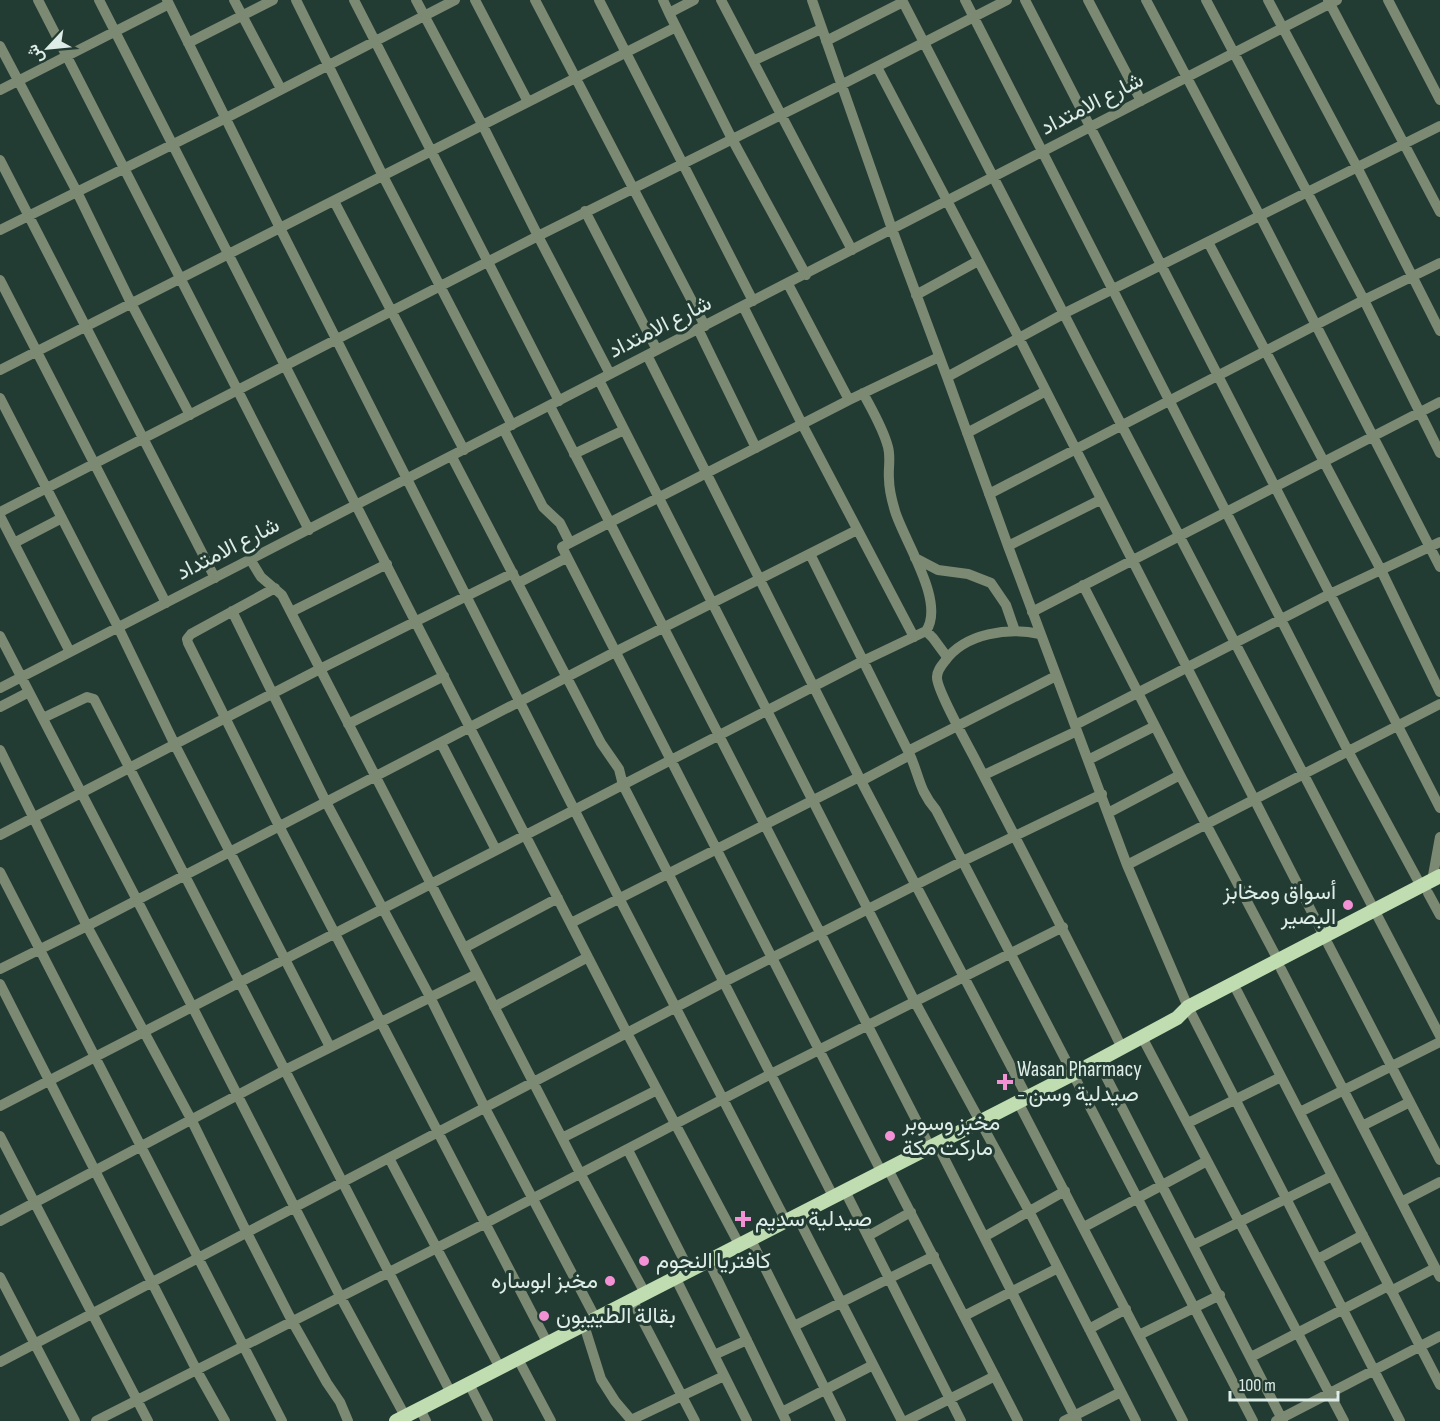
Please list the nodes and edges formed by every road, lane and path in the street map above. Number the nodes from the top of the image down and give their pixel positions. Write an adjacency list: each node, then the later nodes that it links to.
1 (38, 0): 42 (street)
2 (99, 0): 34 (street)
3 (234, 0): 29 (street)
4 (273, 0): 29 (street)
5 (296, 0): 44 (street)
6 (354, 0): 35 (street)
7 (416, 0): 28 (street)
8 (455, 0): 28 (street)
9 (475, 0): 54 (street)
10 (535, 0): 47 (street)
11 (599, 0): 40 (street)
12 (663, 0): 27 (street)
13 (694, 0): 27 (street)
14 (812, 0): 33 (street)
15 (965, 0): 30 (street)
16 (1007, 0): 30 (street)
17 (1025, 0): 58 (street)
18 (1088, 0): 53 (street)
19 (1146, 0): 46 (street)
20 (1206, 0): 41 (street)
21 (1268, 0): 32 (street)
22 (1388, 0): 52 (street)
23 (724, 1): 43 (street)
24 (902, 1): 36 (street); 37 (street)
25 (1332, 1): 32 (street, شارع الامتداد); 62 (street)
26 (168, 2): 34 (street); 38 (street)
27 (669, 13): 31 (street)
28 (424, 15): 35 (street); 57 (street)
29 (242, 16): 38 (street); 50 (street)
30 (973, 17): 37 (street); 64 (street)
31 (676, 27): 40 (street); 60 (street)
32 (1282, 28): 41 (street, شارع الامتداد); 68 (street)
33 (821, 29): 36 (street); 43 (street)
34 (115, 31): 42 (street); 61 (street)
35 (375, 41): 44 (street); 63 (street)
36 (826, 42): 49 (street)
37 (924, 42): 45 (street); 70 (street)
38 (188, 44): 56 (street)
39 (0, 46): 48 (street)
40 (624, 53): 47 (street); 66 (street)
41 (1234, 53): 46 (street, شارع الامتداد); 73 (street)
42 (66, 56): 48 (street); 67 (street)
43 (753, 61): 55 (street)
44 (328, 65): 50 (street); 69 (street)
45 (877, 67): 49 (street); 75 (street)
46 (1187, 77): 53 (street, شارع الامتداد); 79 (street)
47 (575, 78): 54 (street); 71 (street)
48 (17, 81): 51 (street); 72 (street)
49 (842, 85): 55 (street); 81 (street)
50 (280, 89): 56 (street)
51 (0, 90)
52 (1440, 100)
53 (1140, 101): 58 (street, شارع الامتداد)
54 (528, 102): 57 (street)
55 (781, 115): 60 (street); 85 (street)
56 (226, 118): 61 (street); 80 (street)
57 (483, 126): 63 (street); 83 (street)
58 (1091, 126): 64 (street, شارع الامتداد); 90 (street)
59 (1440, 126): 62 (street)
60 (732, 139): 66 (street); 91 (street)
61 (172, 144): 67 (street); 86 (street)
62 (1405, 144): 68 (street); 77 (street)
63 (433, 151): 69 (street); 88 (street)
64 (1043, 152): 70 (street, شارع الامتداد); 97 (street)
65 (0, 160): 78 (street)
66 (681, 164): 71 (street); 100 (street)
67 (125, 167): 72 (street); 93 (street)
68 (1357, 168): 73 (street); 92 (street)
69 (383, 176): 74 (street); 96 (street)
70 (994, 176): 75 (street, شارع الامتداد); 103 (street)
71 (633, 188): 76 (street); 106 (street)
72 (77, 192): 78 (street); 101 (street)
73 (1307, 192): 79 (street); 99 (street)
74 (334, 201): 80 (street); 102 (street)
75 (947, 201): 81 (street, شارع الامتداد); 87 (street)
76 (585, 211): 83 (street); 112 (street)
77 (1440, 212)
78 (28, 215): 82 (street); 105 (street)
79 (1260, 216): 84 (street); 104 (street)
80 (280, 228): 86 (street); 108 (street)
81 (892, 229): 85 (street, شارع الامتداد); 98 (street)
82 (0, 230)
83 (538, 236): 88 (street); 116 (street)
84 (1208, 242): 90 (street); 110 (street)
85 (852, 250): 91 (street, شارع الامتداد)
86 (228, 255): 93 (street); 114 (street)
87 (978, 261): 98 (street); 109 (street)
88 (489, 262): 96 (street); 127 (street)
89 (1440, 263): 92 (street)
90 (1161, 265): 97 (street); 117 (street)
91 (806, 275): 95 (street, شارع الامتداد)
92 (1412, 277): 99 (street); 107 (street)
93 (181, 279): 101 (street); 120 (street)
94 (0, 280): 111 (street)
95 (788, 284): 100 (street, شارع الامتداد); 124 (street)
96 (441, 287): 102 (street); 132 (street)
97 (1113, 289): 103 (street); 125 (street)
98 (916, 295): 113 (street)
99 (1364, 300): 104 (street); 128 (street)
100 (748, 304): 106 (street, شارع الامتداد); 130 (street)
101 (132, 305): 105 (street); 129 (street)
102 (393, 312): 108 (street); 139 (street)
103 (1065, 313): 109 (street); 131 (street)
104 (1315, 326): 110 (street); 135 (street)
105 (86, 327): 111 (street); 136 (street)
106 (701, 327): 112 (street, شارع الامتداد); 137 (street)
107 (1440, 332)
108 (336, 338): 114 (street); 146 (street)
109 (1019, 338): 118 (street); 121 (street)
110 (1266, 351): 117 (street); 143 (street)
111 (37, 352): 115 (street); 144 (street)
112 (652, 353): 116 (street, شارع الامتداد); 145 (street)
113 (939, 357): 118 (street); 122 (street)
114 (285, 365): 120 (street); 152 (street)
115 (0, 370)
116 (610, 374): 119 (street, شارع الامتداد)
117 (1217, 376): 125 (street); 147 (street)
118 (947, 377): 134 (street)
119 (599, 380): 127 (street, شارع الامتداد); 133 (street)
120 (238, 390): 129 (street); 157 (street)
121 (1046, 391): 134 (street); 138 (street)
122 (863, 393): 124 (street); 167 (street)
123 (0, 398): 148 (street)
124 (849, 400): 130 (street)
125 (1169, 400): 131 (street); 153 (street)
126 (1440, 402): 128 (street)
127 (554, 403): 132 (street, شارع الامتداد); 141 (street)
128 (1419, 412): 135 (street); 140 (street)
129 (190, 415): 136 (street)
130 (802, 424): 137 (street); 158 (street)
131 (1121, 424): 138 (street); 159 (street)
132 (508, 427): 139 (street, شارع الامتداد); 162 (street)
133 (624, 430): 141 (street); 150 (street)
134 (967, 433): 149 (street)
135 (1372, 437): 143 (street); 164 (street)
136 (143, 439): 144 (street); 173 (street)
137 (756, 448): 145 (street)
138 (1075, 448): 149 (street); 151 (street)
139 (464, 450): 142 (street, شارع الامتداد)
140 (1440, 453)
141 (574, 454): 156 (street)
142 (452, 457): 146 (street, شارع الامتداد); 174 (street)
143 (1324, 461): 147 (street); 172 (street)
144 (94, 464): 148 (street); 180 (street)
145 (706, 473): 150 (street); 175 (street)
146 (408, 479): 152 (street, شارع الامتداد); 179 (street)
147 (1274, 487): 153 (street); 178 (street)
148 (46, 488): 154 (street); 155 (street)
149 (989, 494): 163 (street)
150 (658, 498): 156 (street); 181 (street)
151 (1100, 500): 163 (street); 169 (street)
152 (356, 505): 157 (street, شارع الامتداد); 170 (street)
153 (1226, 512): 159 (street); 185 (street)
154 (0, 514): 161 (street)
155 (62, 518): 161 (street); 187 (street)
156 (609, 524): 162 (street); 188 (street)
157 (309, 530): 168 (street, شارع الامتداد)
158 (857, 530): 165 (street); 193 (street)
159 (1179, 537): 169 (street); 194 (street)
160 (1440, 542): 164 (street)
161 (14, 543): 195 (street)
162 (570, 543): 166 (street)
163 (1008, 546): 184 (street)
164 (1429, 547): 171 (street); 172 (street)
165 (810, 554): 175 (street); 198 (street)
166 (566, 558): 174 (street); 196 (street)
167 (915, 558): 189 (street); 190 (street)
168 (250, 559): 173 (street, شارع الامتداد); 177 (street)
169 (1131, 560): 176 (street); 199 (street)
170 (387, 564): 183 (street); 186 (street)
171 (1440, 567)
172 (1381, 570): 178 (street); 208 (street)
173 (215, 578): 180 (street, شارع الامتداد)
174 (515, 578): 179 (street); 204 (street)
175 (760, 579): 181 (street); 205 (street)
176 (1083, 585): 184 (street); 209 (street)
177 (275, 588): 182 (street); 183 (street)
178 (1330, 594): 185 (street); 220 (street)
179 (467, 595): 186 (street); 211 (street)
180 (165, 603): 187 (street, شارع الامتداد)
181 (713, 603): 188 (street); 214 (street)
182 (232, 611): 210 (street); 216 (street)
183 (291, 612): 200 (street)
184 (1032, 612): 191 (street)
185 (1282, 619): 194 (street); 227 (street)
186 (415, 621): 200 (street); 201 (street)
187 (118, 627): 195 (street, شارع الامتداد); 225 (street)
188 (664, 628): 196 (street); 223 (street)
189 (926, 631): 193 (street); 197 (street)
190 (1015, 631): 191 (street); 197 (street)
191 (1040, 634): 202 (street)
192 (0, 636): 203 (street)
193 (914, 637): 198 (street)
194 (1234, 644): 199 (street); 232 (street)
195 (70, 652): 203 (street, شارع الامتداد)
196 (615, 652): 204 (street); 229 (street)
197 (947, 657): 218 (street)
198 (863, 661): 205 (street); 228 (street)
199 (1186, 668): 209 (street); 240 (street)
200 (320, 669): 210 (street); 217 (street)
201 (444, 676): 217 (street); 221 (street)
202 (1056, 676): 218 (street); 222 (street)
203 (21, 677): 206 (street, شارع الامتداد); 207 (street)
204 (567, 677): 211 (street); 237 (street)
205 (814, 687): 214 (street); 236 (street)
206 (0, 688)
207 (29, 692): 213 (street); 215 (street)
208 (1440, 692)
209 (1138, 693): 219 (street); 222 (street)
210 (272, 694): 216 (street); 242 (street)
211 (520, 702): 221 (street); 244 (street)
212 (1440, 704): 220 (street)
213 (0, 707)
214 (768, 710): 223 (street); 241 (street)
215 (43, 718): 231 (street); 238 (street)
216 (225, 719): 225 (street); 249 (street)
217 (348, 724): 235 (street)
218 (958, 726): 228 (street); 233 (street)
219 (1155, 726): 230 (street); 234 (street)
220 (1397, 726): 227 (street); 243 (street)
221 (470, 728): 224 (street); 251 (street)
222 (1076, 728): 230 (street); 233 (street)
223 (719, 736): 229 (street); 247 (street)
224 (441, 743): 235 (street); 255 (street)
225 (175, 745): 231 (street); 256 (street)
226 (0, 750): 246 (street)
227 (1348, 751): 232 (street); 263 (street)
228 (909, 753): 236 (street); 257 (street)
229 (671, 760): 237 (street); 254 (street)
230 (1088, 760): 239 (street)
231 (129, 768): 238 (street); 261 (street)
232 (1302, 774): 240 (street); 270 (street)
233 (984, 775): 252 (street)
234 (1180, 775): 245 (street); 248 (street)
235 (376, 776): 242 (street); 262 (street)
236 (860, 779): 241 (street); 264 (street)
237 (623, 785): 244 (street); 260 (street)
238 (81, 794): 246 (street); 267 (street)
239 (1102, 794): 245 (street); 252 (street)
240 (1254, 799): 248 (street); 277 (street)
241 (813, 800): 247 (street); 269 (street)
242 (326, 802): 249 (street); 268 (street)
243 (1440, 808)
244 (574, 810): 251 (street); 266 (street)
245 (1108, 813): 258 (street)
246 (33, 817): 250 (street); 273 (street)
247 (765, 824): 254 (street); 276 (street)
248 (1205, 824): 258 (street); 284 (street)
249 (279, 826): 256 (street); 275 (street)
250 (0, 835)
251 (526, 835): 255 (street); 265 (street)
252 (1013, 836): 257 (street); 274 (street)
253 (1440, 837): 263 (street)
254 (716, 848): 260 (street); 283 (street)
255 (496, 850): 262 (street)
256 (229, 851): 261 (street); 282 (street)
257 (963, 861): 264 (street); 280 (street)
258 (1127, 865): 297 (street)
259 (0, 872): 279 (street)
260 (668, 874): 266 (street); 289 (street)
261 (183, 875): 267 (street); 288 (street)
262 (431, 884): 268 (street); 278 (street)
263 (1432, 884): 270 (main road); 271 (street)
264 (915, 885): 269 (street); 287 (street)
265 (558, 898): 272 (street); 278 (street)
266 (619, 898): 272 (street); 296 (street)
267 (136, 900): 273 (street); 294 (street)
268 (383, 909): 275 (street); 292 (street)
269 (867, 909): 276 (street); 293 (street)
270 (1376, 914): 277 (main road); 302 (street)
271 (1440, 915)
272 (571, 923): 281 (street)
273 (87, 926): 279 (street); 300 (street)
274 (1063, 927): 280 (street); 306 (street)
275 (334, 933): 282 (street); 298 (street)
276 (821, 933): 283 (street); 299 (street)
277 (1326, 940): 284 (main road); 310 (street)
278 (464, 948): 286 (street)
279 (39, 949): 285 (street); 308 (street)
280 (1011, 954): 287 (street); 313 (street)
281 (588, 957): 295 (street); 301 (street)
282 (286, 958): 288 (street); 305 (street)
283 (772, 959): 289 (street); 307 (street)
284 (1279, 964): 291 (main road); 297 (main road); 318 (street)
285 (0, 969)
286 (477, 974): 292 (street); 295 (street)
287 (965, 978): 293 (street); 321 (street)
288 (240, 982): 294 (street); 311 (street)
289 (724, 982): 296 (street); 312 (street)
290 (0, 984): 315 (street)
291 (1237, 991): 297 (main road); 314 (street)
292 (430, 997): 298 (street); 325 (street)
293 (915, 1002): 299 (street); 328 (street)
294 (192, 1006): 300 (street); 319 (street)
295 (494, 1007): 316 (street)
296 (675, 1008): 301 (street); 320 (street)
297 (1190, 1011): 303 (main road); 322 (street)
298 (380, 1022): 305 (street); 332 (street)
299 (868, 1026): 307 (street); 336 (street)
300 (144, 1031): 308 (street); 327 (street)
301 (627, 1033): 316 (street); 317 (street)
302 (1440, 1036)
303 (1142, 1037): 306 (main road); 329 (street)
304 (1440, 1042): 310 (street)
305 (330, 1047): 311 (street)
306 (1122, 1048): 309 (main road)
307 (820, 1050): 312 (street); 342 (street)
308 (95, 1056): 315 (street); 335 (street)
309 (1098, 1061): 313 (main road); 347 (street)
310 (1392, 1066): 318 (street); 323 (street)
311 (285, 1070): 319 (street); 345 (street)
312 (771, 1074): 320 (street); 349 (street)
313 (1073, 1074): 321 (main road); 350 (street)
314 (1281, 1077): 322 (street); 326 (street)
315 (48, 1081): 324 (street); 341 (street)
316 (533, 1082): 325 (street); 334 (street)
317 (657, 1090): 330 (street); 334 (street)
318 (1344, 1090): 326 (street); 331 (street)
319 (237, 1095): 327 (street); 355 (street)
320 (723, 1099): 330 (street); 358 (street)
321 (1023, 1100): 328 (main road); 348 (street)
322 (1236, 1100): 329 (street); 351 (street)
323 (1410, 1102): 331 (street); 339 (street)
324 (0, 1106)
325 (485, 1108): 332 (street); 352 (street)
326 (1300, 1112): 344 (street)
327 (191, 1119): 335 (street); 363 (street)
328 (981, 1122): 336 (main road); 356 (street)
329 (1188, 1123): 340 (street)
330 (675, 1124): 337 (street); 367 (street)
331 (1362, 1126): 353 (street)
332 (437, 1133): 338 (street); 361 (street)
333 (0, 1136): 354 (street)
334 (562, 1138): 343 (street)
335 (141, 1145): 341 (street); 371 (street)
336 (934, 1145): 342 (main road); 366 (street)
337 (628, 1150): 343 (street); 375 (street)
338 (389, 1158): 345 (street); 369 (street)
339 (1440, 1160)
340 (1207, 1161): 347 (street); 360 (street)
341 (94, 1169): 354 (street); 381 (street)
342 (885, 1171): 349 (main road); 357 (street)
343 (580, 1173): 352 (street); 386 (street)
344 (1332, 1176): 351 (street); 364 (street)
345 (343, 1182): 355 (street); 376 (street)
346 (1440, 1182): 353 (street)
347 (1163, 1185): 350 (street); 368 (street)
348 (1065, 1191): 356 (street); 362 (street)
349 (839, 1193): 358 (main road); 365 (street)
350 (1137, 1198): 362 (street); 388 (street)
351 (1286, 1198): 360 (street); 372 (street)
352 (532, 1199): 361 (street); 394 (street)
353 (1402, 1201): 377 (street)
354 (34, 1202): 359 (street); 391 (street)
355 (294, 1208): 363 (street); 385 (street)
356 (1029, 1211): 366 (street); 374 (street)
357 (911, 1212): 365 (street); 370 (street)
358 (791, 1219): 367 (main road); 387 (street)
359 (0, 1221)
360 (1239, 1222): 368 (street); 397 (street)
361 (484, 1224): 369 (street); 402 (street)
362 (1084, 1227): 389 (street)
363 (247, 1233): 371 (street); 393 (street)
364 (1363, 1235): 372 (street); 382 (street)
365 (868, 1236): 380 (street)
366 (984, 1237): 383 (street)
367 (745, 1243): 373 (main road); 395 (street)
368 (1193, 1245): 384 (street)
369 (437, 1248): 376 (street); 410 (street)
370 (934, 1256): 380 (street); 392 (street)
371 (199, 1258): 381 (street); 403 (street)
372 (1318, 1259): 390 (street)
373 (708, 1260): 375 (main road); 400 (street)
374 (1058, 1268): 383 (street); 396 (street)
375 (688, 1270): 379 (main road)
376 (389, 1272): 385 (street); 419 (street)
377 (1438, 1273): 382 (street)
378 (0, 1277): 401 (street)
379 (675, 1277): 386 (main road); 405 (street)
380 (890, 1279): 387 (street); 422 (street)
381 (152, 1282): 391 (street); 411 (street)
382 (1390, 1288): 390 (street); 404 (street)
383 (1011, 1292): 392 (street); 427 (street)
384 (1220, 1295): 388 (street); 406 (street)
385 (340, 1296): 393 (street); 426 (street)
386 (639, 1296): 394 (main road); 421 (street)
387 (842, 1303): 395 (street); 409 (street)
388 (1195, 1307): 398 (street); 446 (street)
389 (1126, 1309): 396 (street); 398 (street)
390 (1343, 1310): 397 (street); 412 (street)
391 (92, 1314): 401 (street); 423 (street)
392 (964, 1316): 414 (street)
393 (292, 1321): 403 (street); 435 (street)
394 (590, 1322): 402 (main road); 428 (street)
395 (794, 1326): 417 (street)
396 (1089, 1329): 418 (street)
397 (1298, 1333): 406 (street); 420 (street)
398 (1139, 1335): 445 (street)
399 (1440, 1336): 404 (street)
400 (747, 1340): 405 (street); 425 (street)
401 (35, 1344): 408 (street); 430 (street)
402 (548, 1344): 407 (main road)
403 (244, 1346): 411 (street); 434 (street)
404 (1420, 1347): 412 (street); 416 (street)
405 (714, 1355): 413 (street)
406 (1251, 1357): 429 (street)
407 (518, 1359): 410 (main road); 437 (street)
408 (0, 1362)
409 (873, 1365): 417 (street); 441 (street)
410 (500, 1368): 415 (main road)
411 (196, 1371): 423 (street); 433 (street)
412 (1375, 1371): 420 (street); 448 (street)
413 (724, 1376): 421 (street); 439 (street)
414 (995, 1376): 422 (street); 443 (street)
415 (469, 1384): 419 (main road); 436 (street)
416 (1440, 1385)
417 (825, 1389): 425 (street); 440 (street)
418 (1121, 1392): 427 (street); 444 (street)
419 (451, 1393): 424 (main road)
420 (1330, 1394): 429 (street); 447 (street)
421 (682, 1395): 428 (street); 438 (street)
422 (950, 1399): 441 (street); 442 (street)
423 (137, 1400): 431 (street); 432 (street)
424 (423, 1415): 426 (main road)
425 (784, 1416)
426 (400, 1419)
427 (1072, 1419)
428 (632, 1420)
429 (1280, 1420)
430 (75, 1421)
431 (96, 1421)
432 (148, 1421)
433 (225, 1421)
434 (282, 1421)
435 (348, 1421)
436 (488, 1421)
437 (551, 1421)
438 (695, 1421)
439 (747, 1421)
440 (842, 1421)
441 (904, 1421)
442 (961, 1421)
443 (1018, 1421)
444 (1136, 1421)
445 (1183, 1421)
446 (1253, 1421)
447 (1344, 1421)
448 (1400, 1421)

